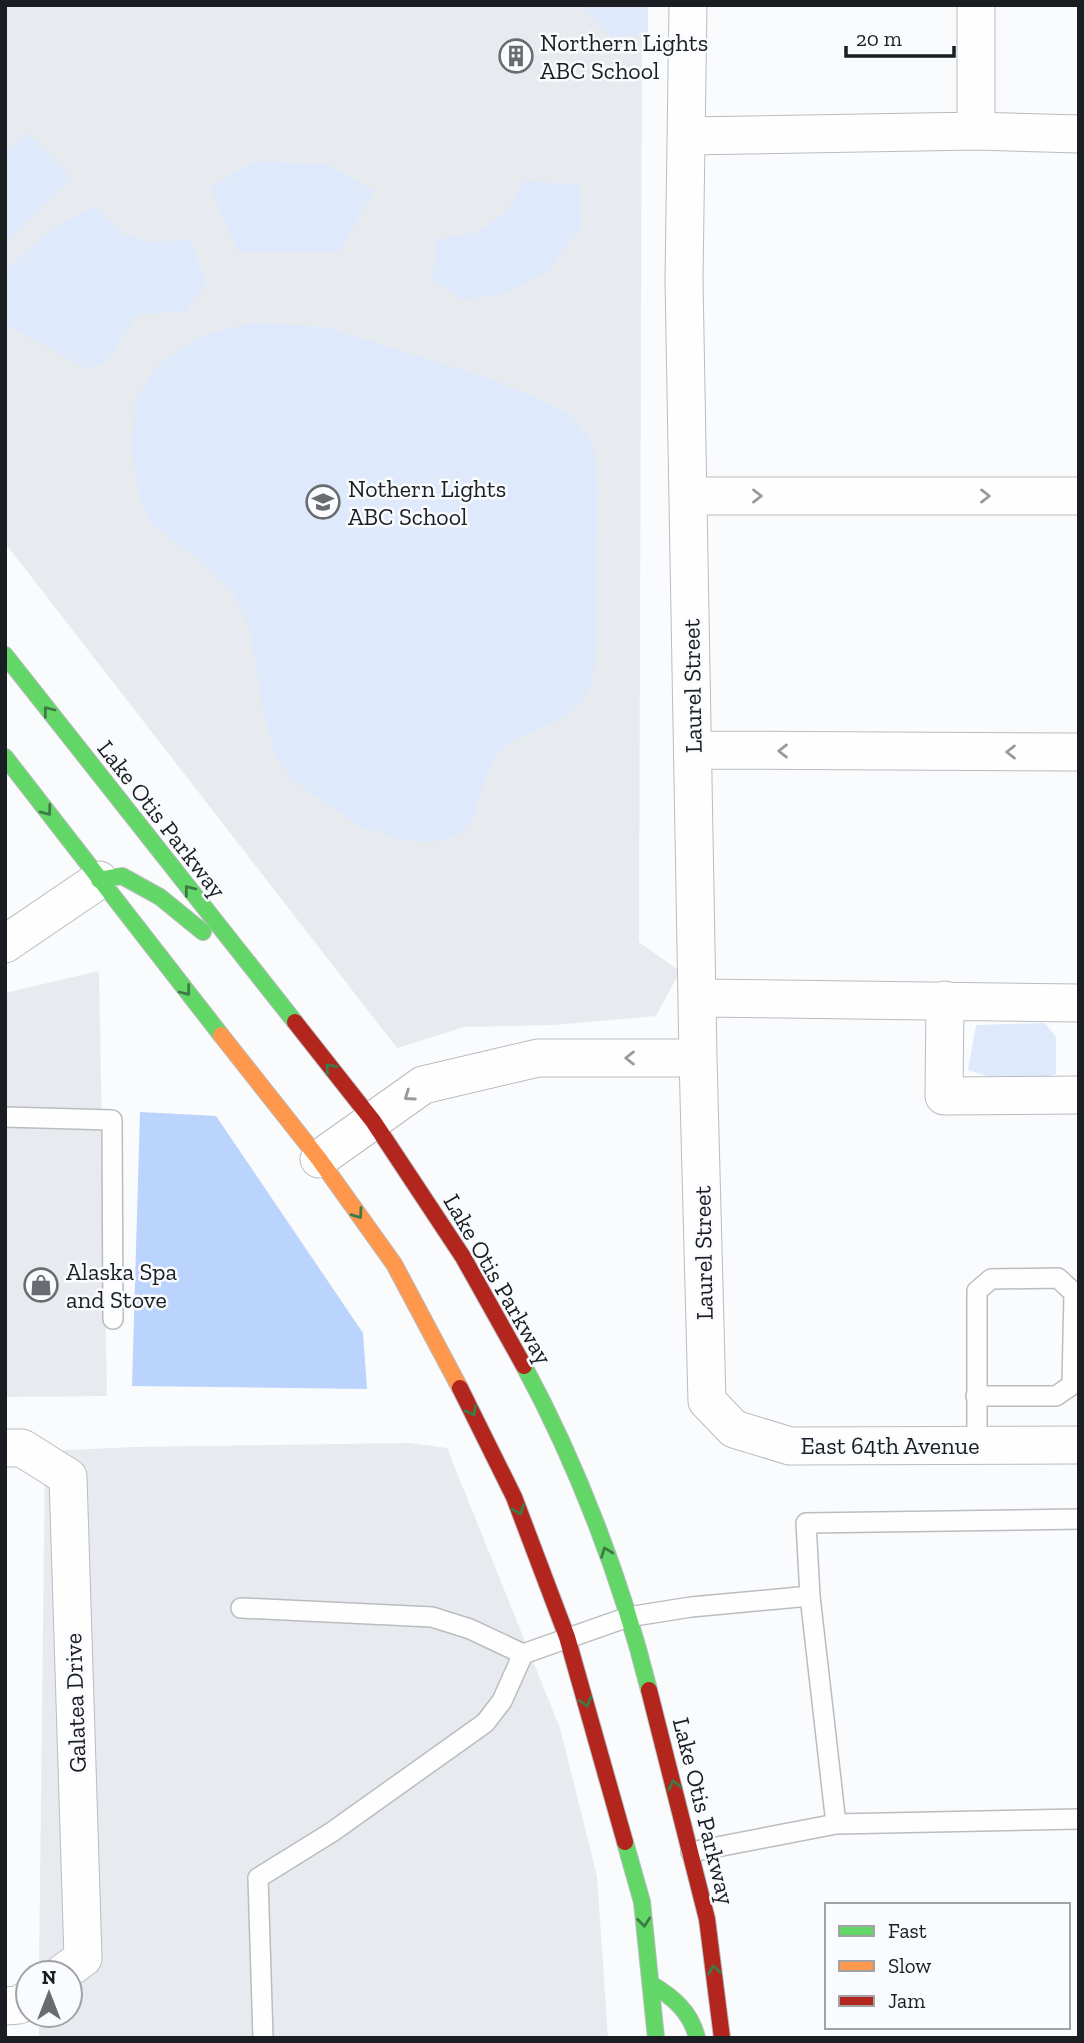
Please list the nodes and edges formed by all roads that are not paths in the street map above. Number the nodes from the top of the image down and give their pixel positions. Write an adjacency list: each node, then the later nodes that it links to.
1 (688, 5): 5 (street, Laurel Street)
2 (976, 5): 3 (street)
3 (976, 131): 4 (street); 5 (street)
4 (1079, 134)
5 (687, 136): 6 (street, Laurel Street)
6 (689, 496): 7 (street, one-way to 7); 9 (street, Laurel Street)
7 (1079, 496)
8 (5, 655): 14 (main road, Lake Otis Parkway, one-way to 8)
9 (694, 750): 10 (street, one-way to 9); 15 (street, Laurel Street)
10 (1079, 752)
11 (5, 757): 12 (main road, one-way to 12)
12 (99, 880): 13 (street); 14 (main road); 22 (main road, one-way to 22)
13 (5, 944)
14 (245, 962): 21 (main road, Lake Otis Parkway, one-way to 14)
15 (699, 998): 16 (street); 18 (street, Laurel Street)
16 (944, 1000): 17 (street); 19 (street)
17 (1079, 1003)
18 (698, 1058): 21 (street, one-way to 21); 24 (street, Laurel Street)
19 (1079, 1095)
20 (5, 1117): 23 (lane)
21 (373, 1121): 22 (street); 32 (main road, Lake Otis Parkway, one-way to 21)
22 (319, 1158): 33 (main road, one-way to 33)
23 (113, 1319)
24 (706, 1367): 26 (street, East 64th Avenue)
25 (976, 1396): 25 (lane); 26 (lane)
26 (977, 1445): 27 (street, East 64th Avenue)
27 (1079, 1445)
28 (14, 1448): 38 (street, Galatea Drive)
29 (1079, 1519): 30 (lane)
30 (810, 1596): 32 (lane); 36 (lane)
31 (241, 1608): 34 (lane)
32 (628, 1617): 33 (lane); 37 (main road, Lake Otis Parkway, one-way to 32)
33 (567, 1637): 34 (lane); 39 (main road, one-way to 39)
34 (523, 1654): 40 (lane)
35 (1079, 1819): 36 (lane)
36 (836, 1824): 37 (lane)
37 (691, 1852): 43 (main road, Lake Otis Parkway, one-way to 37)
38 (82, 1959)
39 (651, 1984): 41 (main road); 42 (main road)
40 (263, 2038)
41 (656, 2038)
42 (697, 2038)
43 (722, 2038)

